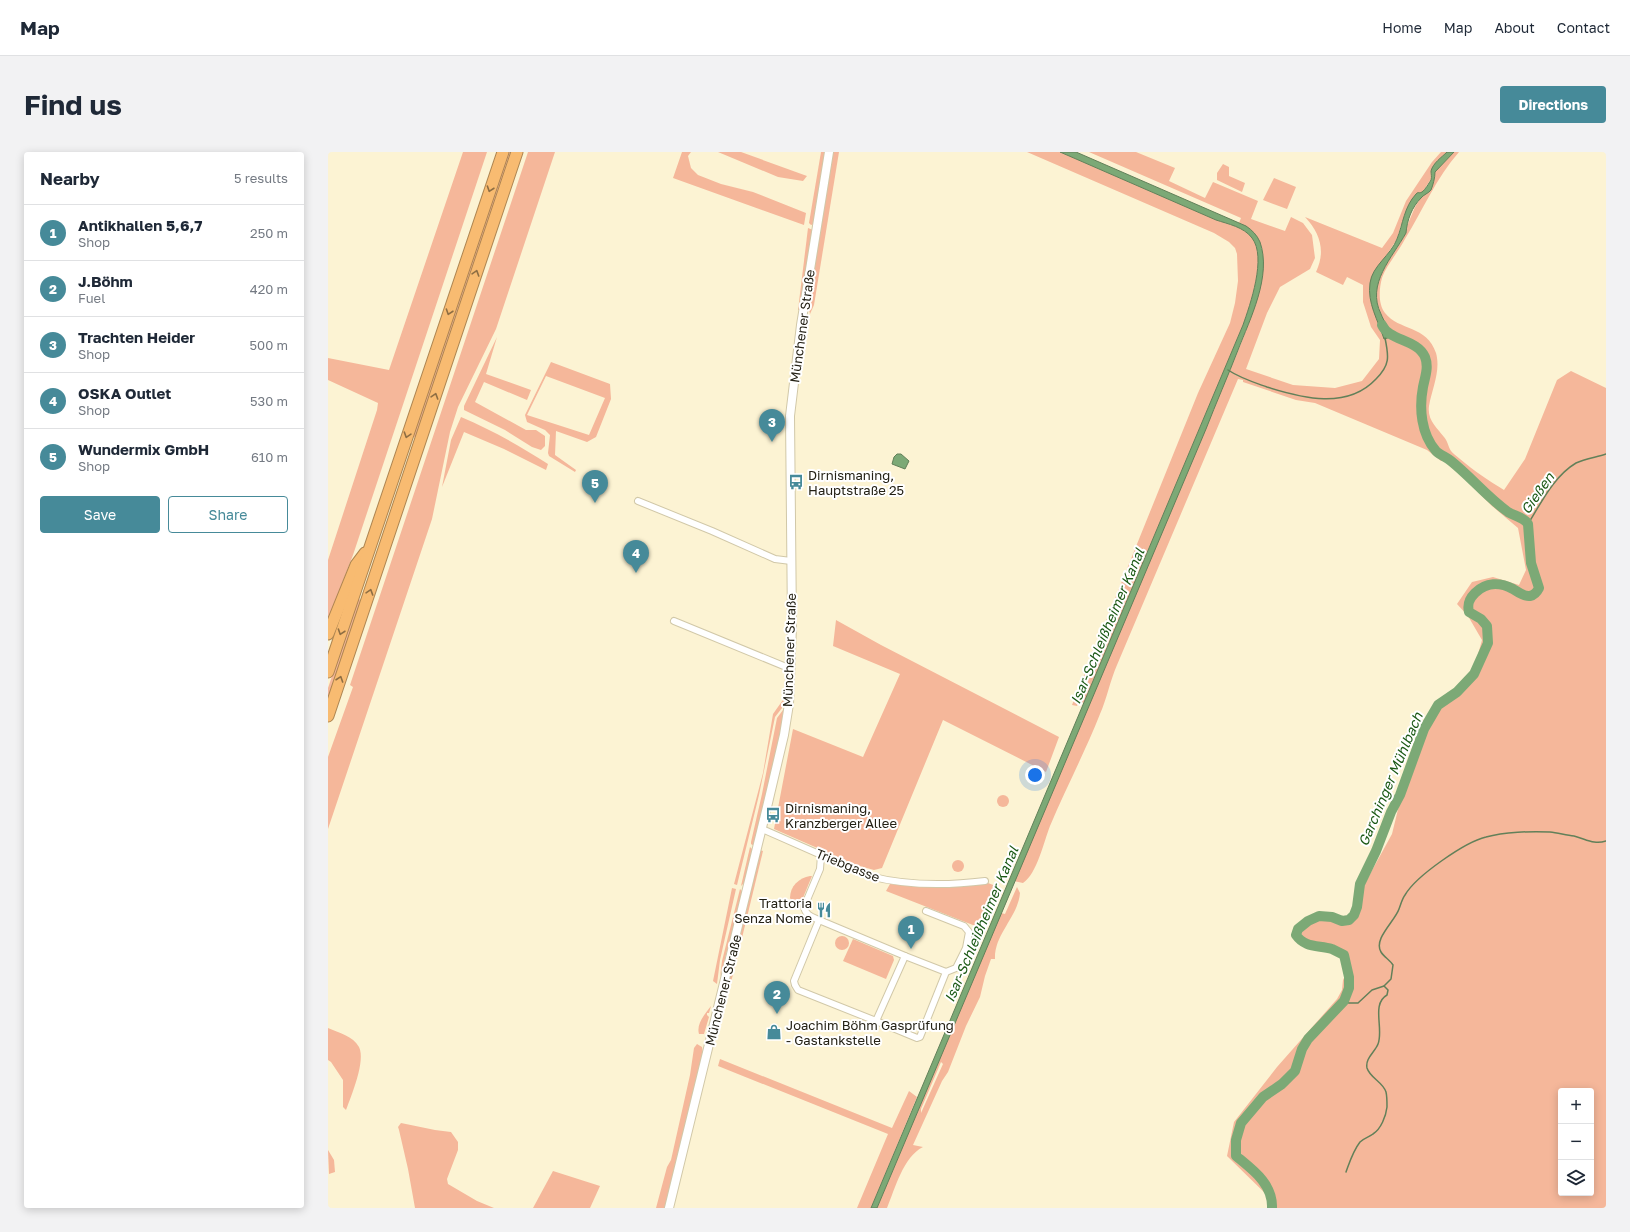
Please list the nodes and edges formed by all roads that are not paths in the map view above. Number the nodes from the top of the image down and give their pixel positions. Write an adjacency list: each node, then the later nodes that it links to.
1 (503, 152): 5 (highway, one-way to 5)
2 (517, 152): 11 (highway, one-way to 2)
3 (829, 152): 6 (main road, Münchener Straße)
4 (638, 501): 6 (street)
5 (372, 542): 8 (highway); 10 (highway, one-way to 10)
6 (791, 561): 9 (main road, Münchener Straße)
7 (674, 621): 9 (street)
8 (328, 634)
9 (789, 668): 12 (main road, Münchener Straße)
10 (328, 672)
11 (328, 716)
12 (762, 829): 13 (street, Triebgasse); 20 (main road, Münchener Straße)
13 (821, 855): 14 (street, Triebgasse); 16 (street)
14 (985, 881)
15 (926, 912): 18 (street)
16 (819, 920): 17 (street); 19 (street)
17 (905, 956): 18 (street); 19 (street)
18 (946, 972): 19 (street)
19 (876, 1021)
20 (669, 1208)

